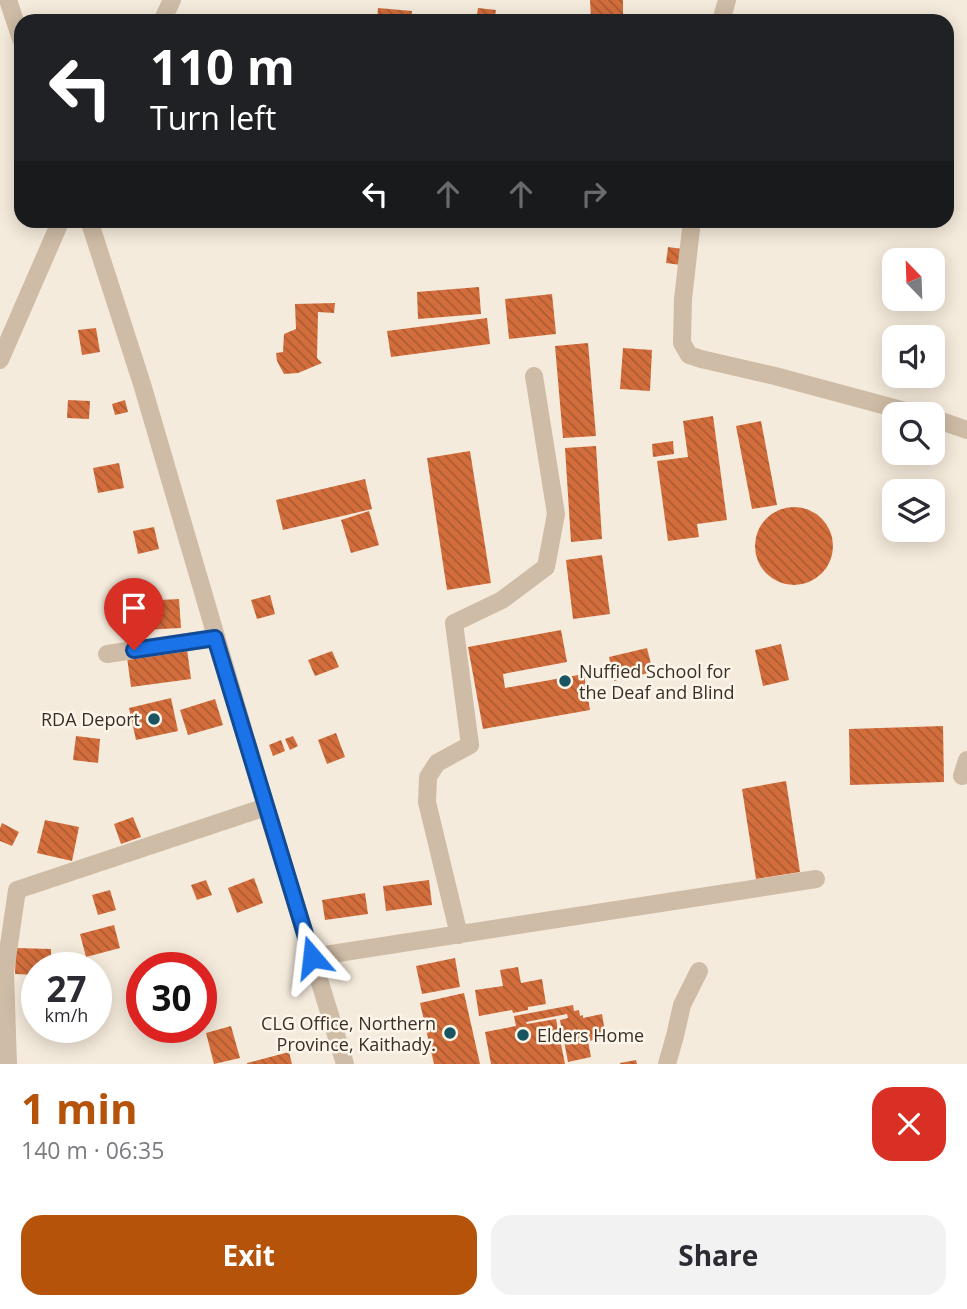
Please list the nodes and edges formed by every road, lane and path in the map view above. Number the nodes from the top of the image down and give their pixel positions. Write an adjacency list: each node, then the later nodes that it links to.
1 (8, 0): 2 (street)
2 (14, 18)
3 (58, 228): 6 (street)
4 (92, 228): 11 (street)
5 (691, 228): 8 (street)
6 (0, 360)
7 (534, 376): 15 (street)
8 (882, 405)
9 (945, 422): 10 (street)
10 (967, 430)
11 (215, 638): 12 (street); 13 (street)
12 (107, 654)
13 (266, 807): 16 (street); 18 (street)
14 (816, 879): 15 (street)
15 (459, 935): 16 (street)
16 (312, 957): 19 (street)
17 (699, 971): 20 (street)
18 (8, 1064)
19 (345, 1064)
20 (667, 1064)

